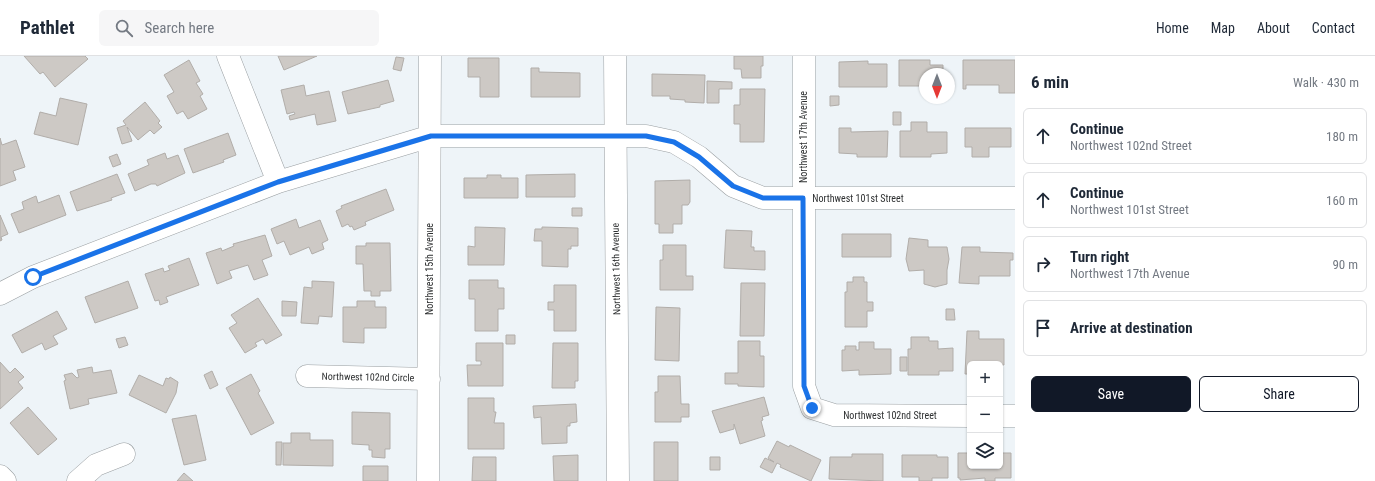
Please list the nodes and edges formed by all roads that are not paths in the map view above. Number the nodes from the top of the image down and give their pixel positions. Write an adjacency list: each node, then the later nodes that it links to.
1 (228, 56): 7 (street)
2 (430, 56): 5 (street, Northwest 15th Avenue)
3 (615, 56): 6 (street, Northwest 16th Avenue)
4 (804, 56): 8 (street, Northwest 17th Avenue)
5 (431, 136): 6 (street, Northwest 101st Street); 7 (street); 12 (street, Northwest 15th Avenue)
6 (615, 136): 8 (street, Northwest 101st Street); 20 (street, Northwest 16th Avenue)
7 (278, 182): 10 (street)
8 (803, 198): 9 (street, Northwest 101st Street); 13 (street, Northwest 17th Avenue)
9 (1015, 198)
10 (0, 294)
11 (307, 376): 12 (street, Northwest 102nd Circle)
12 (428, 378): 19 (street, Northwest 15th Avenue)
13 (812, 408): 14 (street, Northwest 102nd Street)
14 (967, 416)
15 (1003, 416): 16 (street)
16 (1015, 416)
17 (124, 454): 18 (street)
18 (78, 481)
19 (428, 481)
20 (618, 481)

